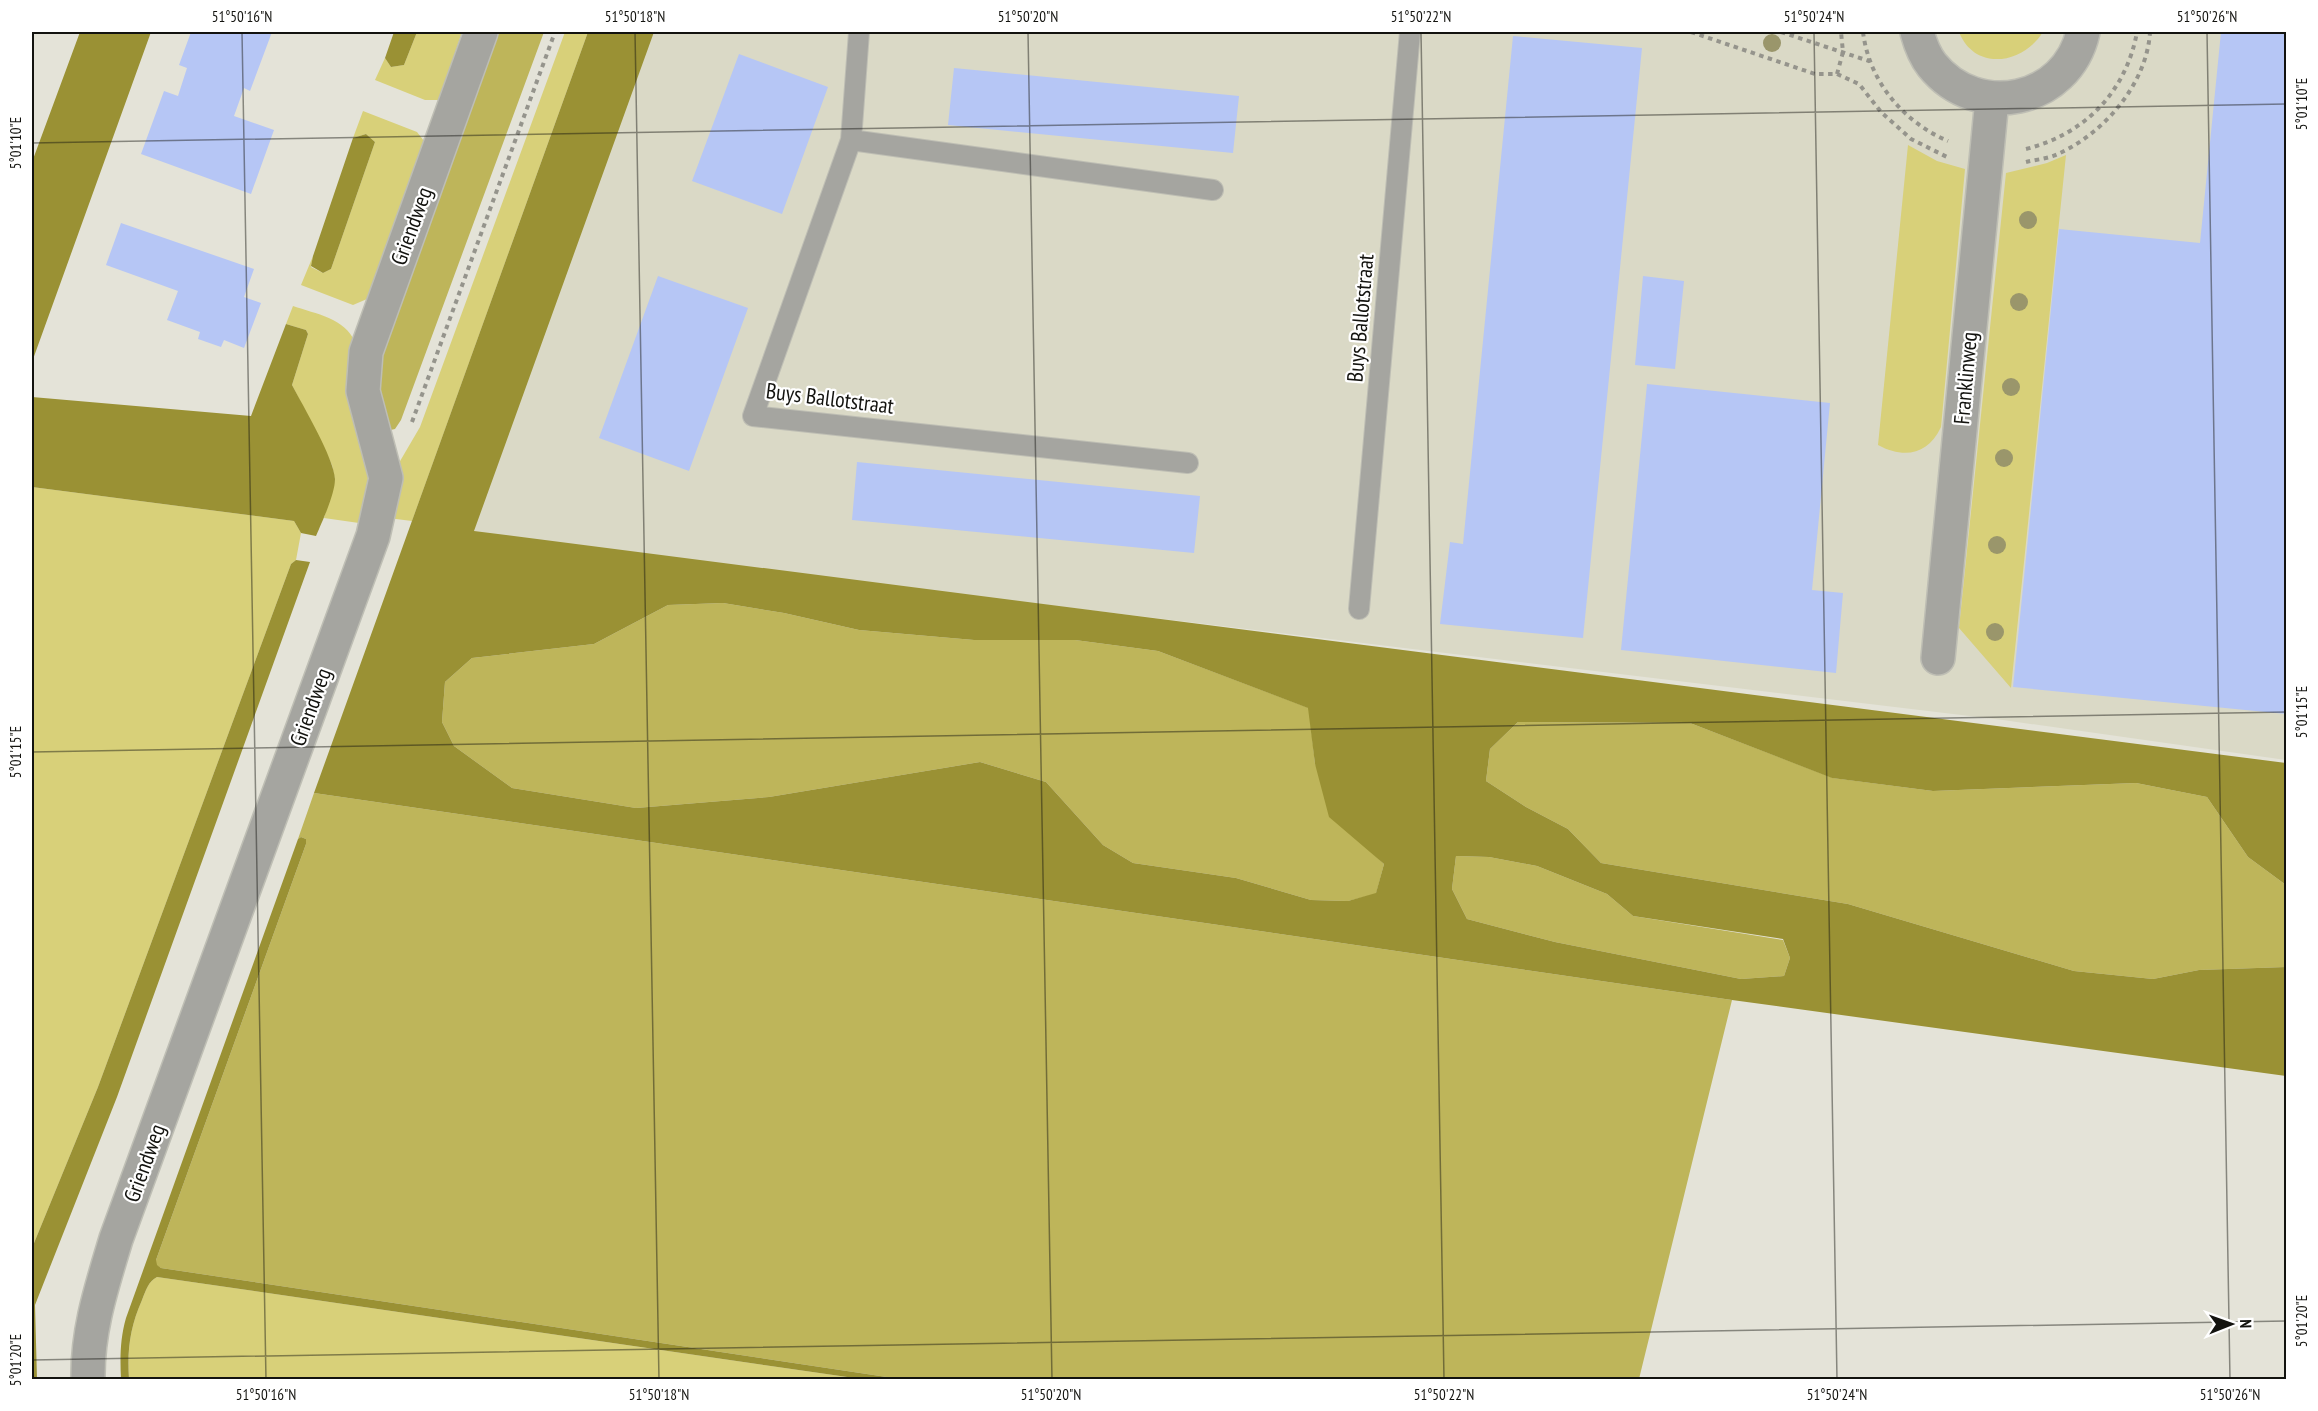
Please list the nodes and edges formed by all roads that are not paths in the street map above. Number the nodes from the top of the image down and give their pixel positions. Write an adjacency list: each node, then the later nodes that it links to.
1 (481, 32): 12 (street, Griendweg)
2 (859, 32): 7 (lane, Buys Ballotstraat)
3 (1410, 32): 10 (lane, Buys Ballotstraat)
4 (1917, 32): 6 (street)
5 (2083, 32): 6 (street)
6 (1992, 99): 11 (street, Franklinweg)
7 (851, 140): 8 (lane); 9 (lane, Buys Ballotstraat)
8 (1213, 190)
9 (1188, 463)
10 (1359, 609)
11 (1938, 658)
12 (88, 1380)

